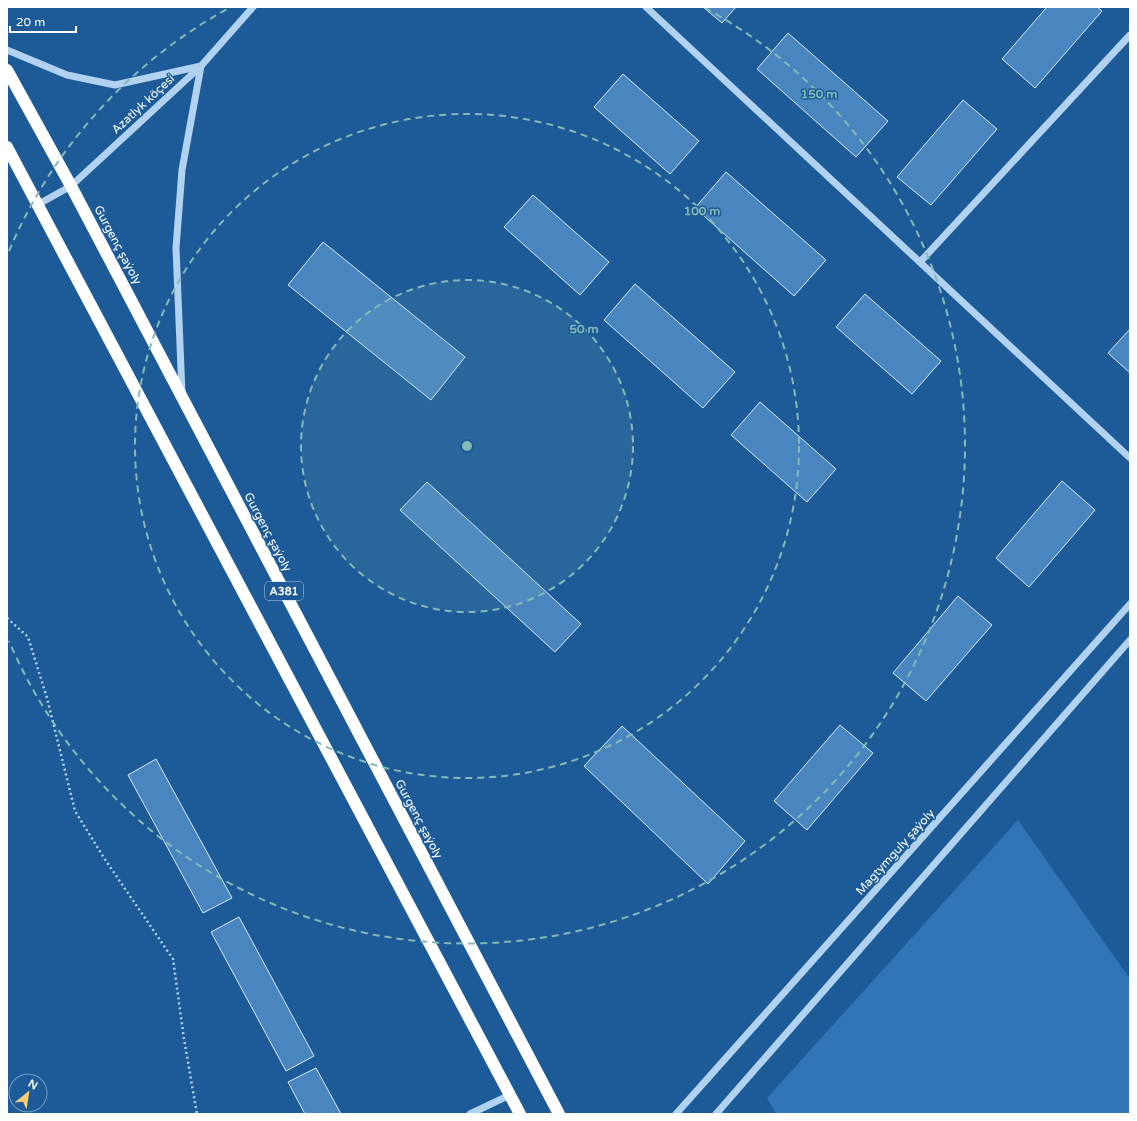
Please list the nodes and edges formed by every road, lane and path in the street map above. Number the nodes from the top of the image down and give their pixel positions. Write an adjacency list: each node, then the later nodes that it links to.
1 (254, 7): 5 (street, Azatlyk köçesi)
2 (646, 7): 10 (street)
3 (1130, 35): 10 (street)
4 (7, 50): 5 (street)
5 (201, 66): 8 (street, Azatlyk köçesi); 11 (street)
6 (7, 70): 8 (highway, Gurgenç şaýoly / A381)
7 (7, 147): 9 (highway, A381)
8 (71, 186): 9 (street, Azatlyk köçesi); 11 (highway, Gurgenç şaýoly / A381)
9 (38, 205): 16 (highway, A381)
10 (920, 261): 12 (street)
11 (183, 399): 20 (highway, Gurgenç şaýoly / A381)
12 (1130, 458)
13 (1130, 604): 21 (street, Magtymguly şaýoly)
14 (7, 618): 17 (path)
15 (1130, 640): 22 (street)
16 (510, 1095): 18 (street); 19 (highway, A381)
17 (197, 1114)
18 (470, 1114)
19 (520, 1114)
20 (559, 1114)
21 (676, 1114)
22 (716, 1114)

